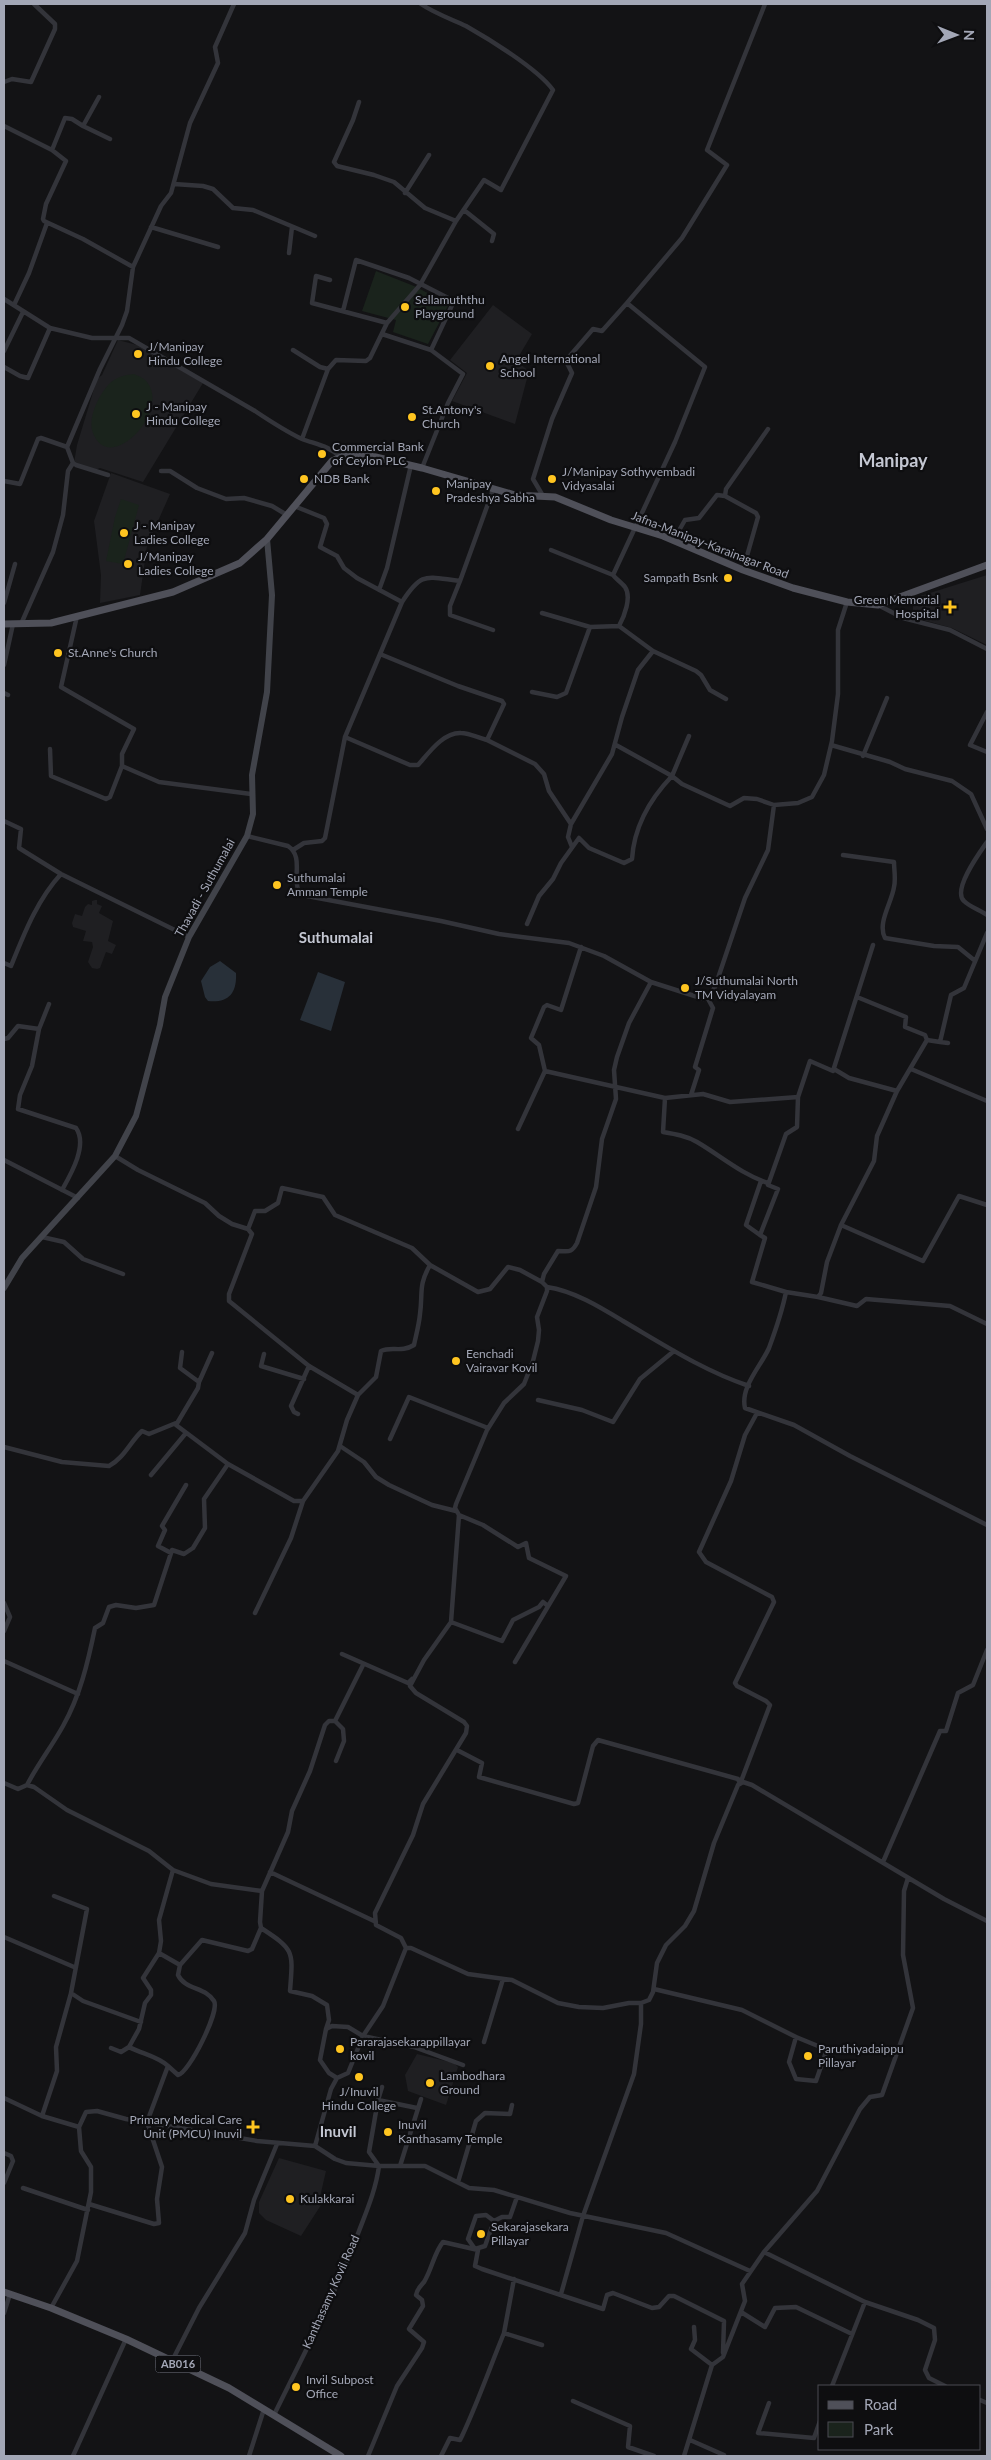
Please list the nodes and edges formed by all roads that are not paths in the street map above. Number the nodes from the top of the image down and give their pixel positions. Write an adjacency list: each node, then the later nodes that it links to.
1 (34, 4): 5 (street)
2 (234, 4): 13 (street)
3 (421, 4): 15 (street)
4 (765, 4): 28 (street)
5 (4, 82)
6 (99, 97): 9 (street)
7 (359, 102): 14 (street)
8 (4, 126): 11 (street)
9 (83, 126): 10 (street); 11 (street)
10 (110, 139)
11 (52, 150): 17 (street)
12 (428, 154): 14 (street)
13 (174, 184): 18 (street); 19 (street)
14 (406, 194): 16 (street)
15 (464, 210): 16 (street); 21 (street)
16 (456, 221): 26 (street)
17 (47, 222): 24 (street); 29 (street)
18 (151, 227): 22 (street); 24 (street)
19 (292, 228): 20 (street); 23 (street)
20 (315, 236)
21 (492, 241)
22 (218, 247)
23 (289, 252)
24 (133, 267): 35 (street)
25 (330, 280): 30 (street)
26 (420, 285): 30 (street); 32 (street); 37 (street)
27 (4, 299): 29 (street)
28 (627, 303): 52 (street); 56 (street)
29 (14, 305): 31 (street)
30 (343, 310): 32 (street)
31 (23, 312): 33 (street); 38 (street)
32 (387, 323): 34 (street)
33 (50, 328): 35 (street); 39 (street)
34 (382, 334): 37 (street); 40 (street)
35 (116, 336): 42 (street); 43 (street)
36 (293, 350): 40 (street)
37 (431, 350): 47 (street)
38 (4, 351)
39 (4, 367)
40 (328, 369): 42 (street)
41 (768, 429): 53 (street)
42 (302, 439): 44 (street)
43 (67, 447): 45 (street); 50 (street)
44 (340, 457): 46 (main road, Jafna-Manipay-Karainagar Road); 54 (main road)
45 (73, 463): 49 (street); 73 (street)
46 (411, 465): 47 (main road, Jafna-Manipay-Karainagar Road); 65 (street)
47 (422, 468): 51 (main road, Jafna-Manipay-Karainagar Road)
48 (161, 471): 55 (street)
49 (108, 475)
50 (4, 481)
51 (494, 490): 52 (main road, Jafna-Manipay-Karainagar Road); 64 (street)
52 (543, 496): 56 (main road, Jafna-Manipay-Karainagar Road)
53 (725, 496): 58 (street); 62 (street)
54 (294, 506): 55 (main road); 65 (street)
55 (287, 515): 57 (main road)
56 (637, 527): 58 (main road, Jafna-Manipay-Karainagar Road); 63 (street)
57 (267, 539): 71 (main road); 95 (main road, Thavadi - Suthumalai)
58 (673, 541): 62 (main road, Jafna-Manipay-Karainagar Road)
59 (551, 550): 63 (street)
60 (14, 564): 68 (street)
61 (987, 565): 69 (main road, Jafna-Manipay-Karainagar Road)
62 (743, 570): 67 (main road, Jafna-Manipay-Karainagar Road)
63 (613, 575): 74 (street)
64 (460, 581): 66 (street); 76 (street)
65 (379, 590): 66 (street)
66 (402, 602): 79 (street)
67 (847, 602): 69 (main road, Jafna-Manipay-Karainagar Road); 89 (street)
68 (4, 603)
69 (878, 605): 77 (street)
70 (542, 614): 75 (street)
71 (77, 616): 73 (main road); 93 (street)
72 (4, 624): 73 (main road)
73 (17, 624): 80 (street)
74 (619, 626): 75 (street); 78 (street)
75 (590, 627): 81 (street)
76 (493, 630)
77 (987, 649)
78 (653, 650): 82 (street); 88 (street)
79 (380, 654): 86 (street); 87 (street)
80 (4, 665)
81 (532, 692)
82 (726, 698)
83 (887, 698): 92 (street)
84 (987, 712): 91 (street)
85 (688, 736): 94 (street)
86 (345, 737): 87 (street); 103 (street)
87 (487, 740): 98 (street)
88 (616, 745): 94 (street); 98 (street)
89 (831, 745): 92 (street); 96 (street)
90 (50, 749): 93 (street)
91 (987, 752)
92 (864, 756): 99 (street)
93 (122, 766): 95 (street)
94 (672, 776): 96 (street); 102 (street)
95 (251, 794): 100 (main road, Thavadi - Suthumalai)
96 (774, 805): 116 (street)
97 (4, 821): 105 (street)
98 (571, 824): 102 (street)
99 (987, 829)
100 (248, 836): 103 (street); 109 (main road, Thavadi - Suthumalai)
101 (987, 842): 106 (street)
102 (572, 847): 107 (street)
103 (293, 850): 111 (street)
104 (843, 855): 112 (street)
105 (61, 874): 109 (street); 113 (street)
106 (987, 915)
107 (527, 924)
108 (987, 933): 112 (street)
109 (189, 937): 133 (main road, Thavadi - Suthumalai)
110 (873, 945): 115 (street)
111 (581, 947): 114 (street); 125 (street)
112 (974, 960): 121 (street)
113 (4, 963)
114 (651, 982): 116 (street); 126 (street)
115 (857, 996): 120 (street); 123 (street)
116 (706, 997): 128 (street)
117 (49, 1004): 118 (street)
118 (39, 1029): 119 (street); 137 (street)
119 (4, 1039)
120 (927, 1040): 121 (street); 124 (street)
121 (940, 1042): 122 (street)
122 (948, 1043)
123 (834, 1069): 127 (street); 129 (street)
124 (910, 1069): 127 (street); 131 (street)
125 (545, 1071): 126 (street); 132 (street)
126 (616, 1087): 130 (street); 146 (street)
127 (897, 1091): 140 (street)
128 (691, 1095): 129 (street); 130 (street)
129 (798, 1097): 136 (street)
130 (666, 1098): 135 (street)
131 (987, 1101)
132 (518, 1129)
133 (115, 1156): 138 (main road, Thavadi - Suthumalai); 141 (street)
134 (4, 1160): 137 (street)
135 (761, 1181): 136 (street); 142 (street)
136 (768, 1183): 142 (street)
137 (62, 1190): 138 (street)
138 (78, 1198): 143 (main road, Thavadi - Suthumalai)
139 (987, 1205): 140 (street)
140 (841, 1225): 150 (street)
141 (248, 1229): 144 (street); 156 (street)
142 (760, 1236): 149 (street)
143 (42, 1237): 145 (street); 148 (main road, Thavadi - Suthumalai)
144 (430, 1265): 146 (street); 160 (street)
145 (123, 1274)
146 (542, 1282): 147 (street)
147 (547, 1287): 152 (street); 165 (street)
148 (4, 1288)
149 (786, 1292): 150 (street); 159 (street)
150 (818, 1297): 151 (street)
151 (987, 1324)
152 (674, 1351): 159 (street); 161 (street)
153 (182, 1352): 158 (street)
154 (212, 1353): 158 (street)
155 (264, 1354): 157 (street)
156 (309, 1366): 157 (street); 160 (street)
157 (304, 1379): 163 (street)
158 (199, 1382): 164 (street)
159 (749, 1386): 162 (street)
160 (358, 1395): 168 (street)
161 (538, 1400)
162 (757, 1413): 175 (street); 193 (street)
163 (298, 1414)
164 (176, 1423): 166 (street); 169 (street)
165 (488, 1428): 167 (street); 174 (street)
166 (186, 1433): 170 (street); 171 (street)
167 (390, 1439)
168 (340, 1446): 173 (street); 174 (street)
169 (4, 1447)
170 (228, 1464): 173 (street); 176 (street)
171 (151, 1475)
172 (186, 1485): 176 (street)
173 (303, 1501): 179 (street)
174 (457, 1513): 178 (street); 180 (street)
175 (987, 1525)
176 (171, 1553): 188 (street)
177 (4, 1603): 181 (street)
178 (548, 1606): 180 (street); 185 (street)
179 (255, 1613)
180 (451, 1622): 187 (street)
181 (4, 1631)
182 (987, 1650): 195 (street)
183 (342, 1654): 186 (street)
184 (4, 1661): 188 (street)
185 (515, 1662)
186 (363, 1665): 187 (street); 189 (street)
187 (413, 1678): 190 (street)
188 (78, 1694): 194 (street)
189 (335, 1721): 191 (street); 197 (street)
190 (457, 1750): 193 (street); 201 (street)
191 (336, 1761)
192 (4, 1783): 194 (street)
193 (740, 1784): 195 (street); 210 (street)
194 (27, 1785): 196 (street)
195 (883, 1862): 198 (street)
196 (173, 1870): 199 (street); 206 (street)
197 (270, 1872): 199 (street); 201 (street)
198 (908, 1878): 202 (street); 246 (street)
199 (262, 1891): 203 (street)
200 (54, 1896): 208 (street)
201 (374, 1921): 205 (street)
202 (987, 1921)
203 (261, 1928): 207 (street); 214 (street)
204 (4, 1937): 208 (street)
205 (406, 1948): 209 (street); 215 (street)
206 (159, 1953): 207 (street); 213 (street)
207 (180, 1965): 221 (street)
208 (74, 1967): 211 (street)
209 (503, 1978): 212 (street); 217 (street)
210 (654, 1989): 212 (street); 216 (street)
211 (71, 1993): 213 (street); 229 (street)
212 (641, 2003): 243 (street)
213 (141, 2022): 218 (street)
214 (326, 2029): 215 (street); 222 (street)
215 (364, 2036): 220 (street); 222 (street)
216 (796, 2037): 216 (street)
217 (484, 2042)
218 (129, 2047): 219 (street); 221 (street)
219 (111, 2048)
220 (463, 2065)
221 (168, 2066): 230 (street)
222 (337, 2078): 233 (street)
223 (382, 2087): 226 (street)
224 (4, 2098): 229 (street)
225 (421, 2099): 228 (street)
226 (378, 2100): 228 (street); 235 (street)
227 (512, 2104): 237 (street)
228 (417, 2108): 236 (street)
229 (42, 2116): 231 (street)
230 (147, 2122): 231 (street); 232 (street); 241 (street)
231 (79, 2127): 241 (street)
232 (277, 2144): 233 (street); 261 (street)
233 (315, 2146): 235 (street)
234 (4, 2153): 238 (street)
235 (379, 2166): 236 (street); 268 (street, Kanthasamy Kovil Road)
236 (400, 2166): 237 (street)
237 (458, 2182): 240 (street)
238 (4, 2183)
239 (23, 2188): 242 (street)
240 (516, 2197): 243 (street); 244 (street)
241 (89, 2204): 242 (street)
242 (88, 2210): 252 (street)
243 (583, 2216): 247 (street); 250 (street)
244 (494, 2221): 245 (street); 245 (street)
245 (475, 2249): 248 (street); 275 (street)
246 (764, 2252): 247 (street); 251 (street)
247 (750, 2271): 253 (street)
248 (514, 2279): 250 (street); 256 (street)
249 (7, 2293): 252 (main road, AB016); 254 (street)
250 (561, 2294): 260 (street)
251 (865, 2302): 257 (street); 264 (street)
252 (51, 2308): 258 (main road, AB016)
253 (741, 2312): 257 (street); 260 (street)
254 (4, 2313)
255 (694, 2327): 262 (street)
256 (504, 2332): 259 (street); 276 (street)
257 (852, 2334): 263 (street)
258 (126, 2339): 261 (main road, AB016); 272 (street)
259 (542, 2345)
260 (723, 2357): 262 (street)
261 (172, 2361): 267 (main road, AB016)
262 (712, 2365): 270 (street)
263 (832, 2385)
264 (943, 2385)
265 (573, 2401): 277 (street)
266 (769, 2403): 269 (street)
267 (264, 2409): 268 (main road, AB016); 273 (street)
268 (274, 2414): 274 (main road, AB016)
269 (818, 2427)
270 (690, 2440): 271 (street); 278 (street)
271 (724, 2455)
272 (73, 2456)
273 (249, 2456)
274 (341, 2456)
275 (368, 2456)
276 (441, 2456)
277 (654, 2456)
278 (684, 2456)

